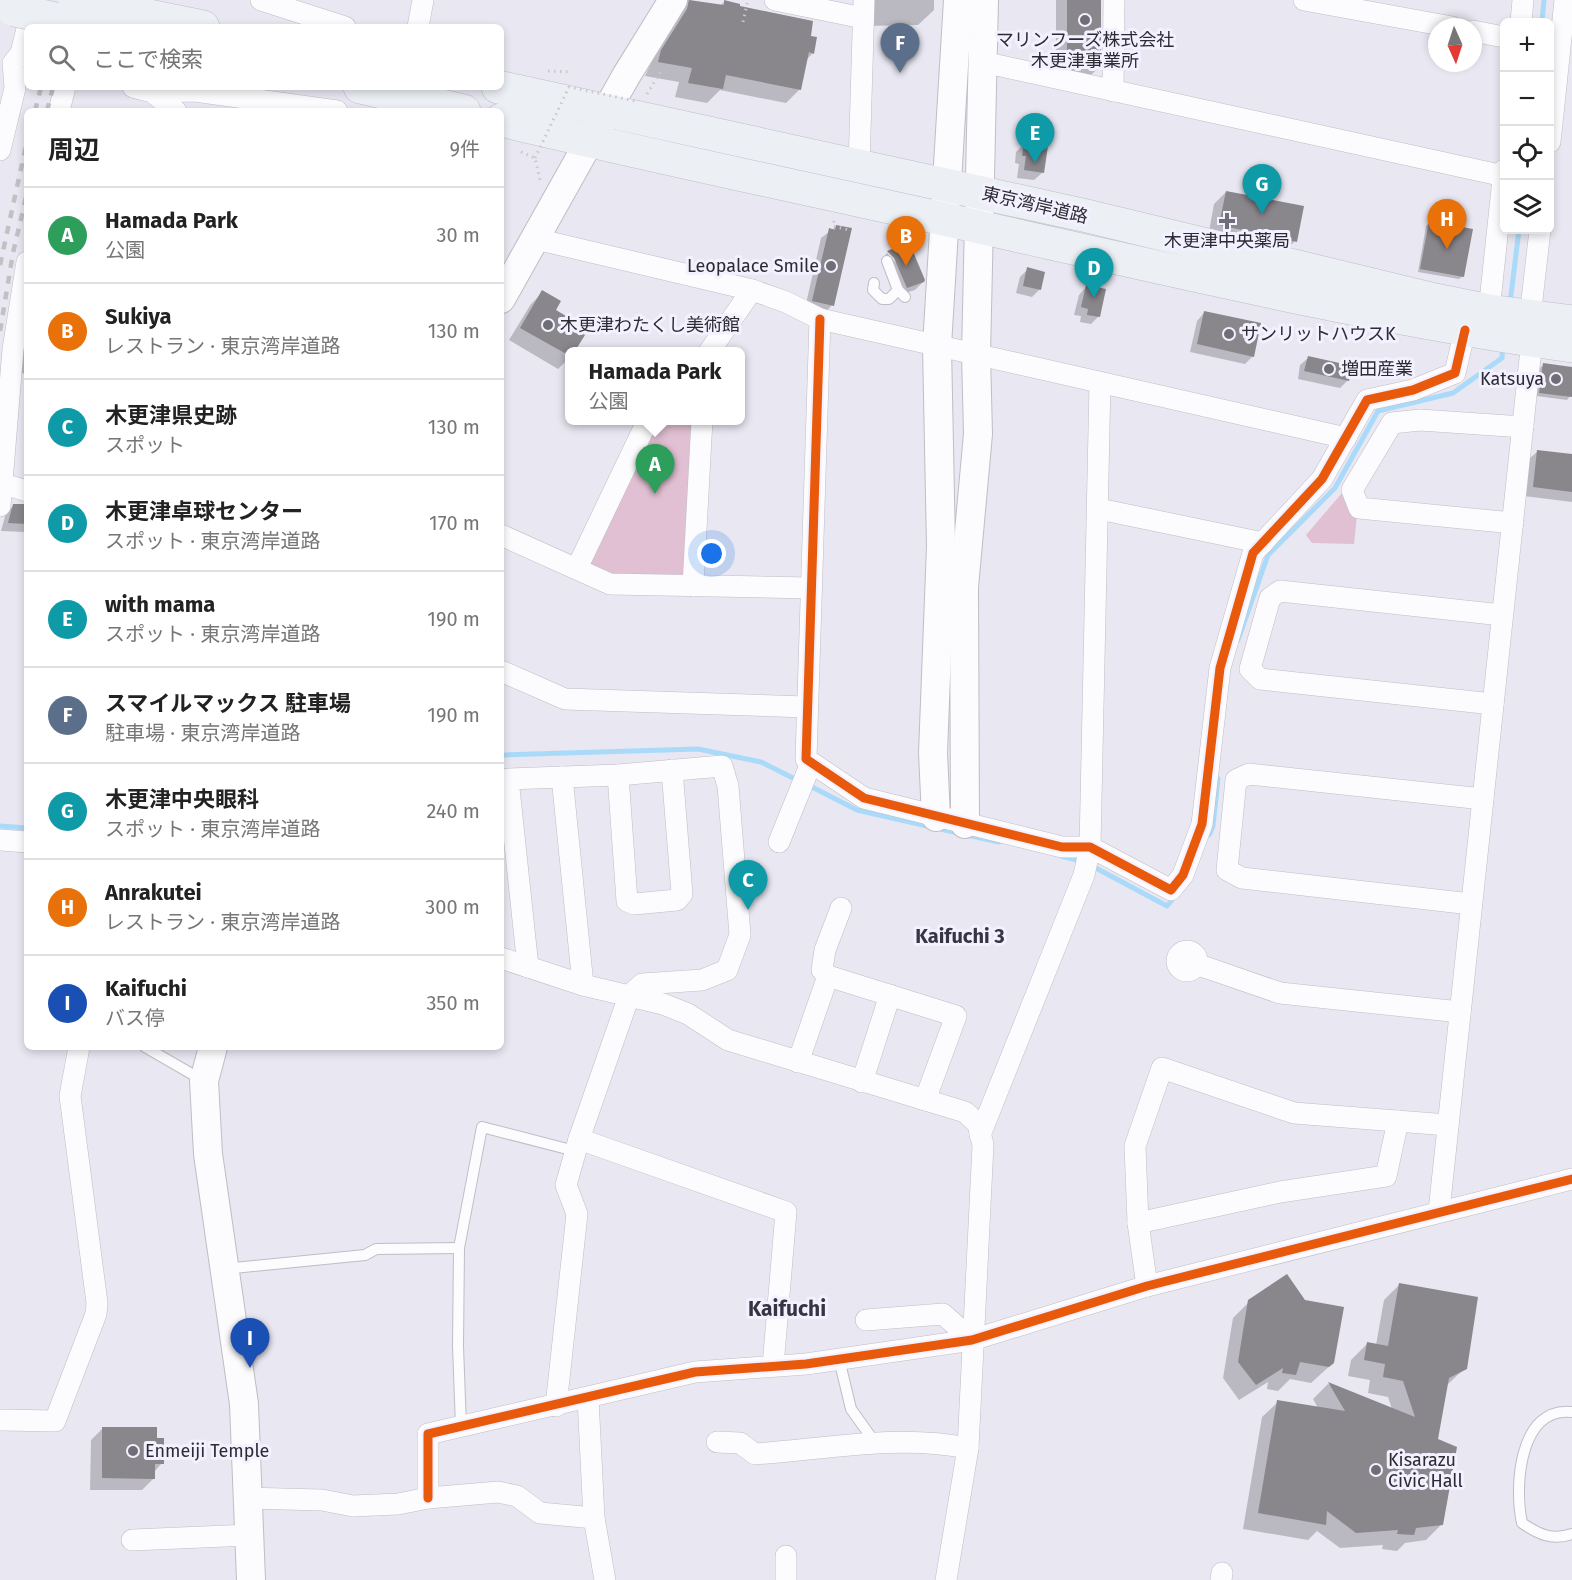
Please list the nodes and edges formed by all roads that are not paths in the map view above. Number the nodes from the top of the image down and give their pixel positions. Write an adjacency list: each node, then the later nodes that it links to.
1 (75, 0): 14 (highway, bridge)
2 (261, 0): 18 (street)
3 (423, 0): 19 (street)
4 (673, 0): 29 (street)
5 (775, 0): 12 (street)
6 (958, 0): 41 (street)
7 (984, 0): 23 (street)
8 (1114, 0): 28 (street)
9 (1304, 0): 16 (street)
10 (1523, 0): 15 (street)
11 (1565, 0): 35 (street)
12 (863, 9): 38 (street)
13 (20, 15): 14 (highway, bridge); 22 (street)
14 (96, 16): 17 (highway)
15 (1521, 18)
16 (1428, 23)
17 (174, 24)
18 (336, 24)
19 (419, 24)
20 (1482, 33): 21 (street)
21 (1500, 36)
22 (6, 62): 37 (street)
23 (983, 62): 28 (street); 42 (street)
24 (504, 88): 29 (highway, 東京湾岸道路)
25 (64, 90): 30 (street)
26 (142, 90): 31 (street); 32 (street)
27 (373, 90): 33 (highway)
28 (1113, 91): 39 (street)
29 (621, 106): 36 (street); 38 (highway, 東京湾岸道路)
30 (60, 108)
31 (171, 108)
32 (316, 108)
33 (451, 108)
34 (504, 121): 36 (highway, 東京湾岸道路)
35 (1552, 126)
36 (590, 141): 43 (highway, 東京湾岸道路); 46 (street)
37 (0, 150)
38 (858, 166): 41 (highway, 東京湾岸道路)
39 (1500, 175)
40 (1503, 180): 53 (street)
41 (947, 186): 42 (highway, 東京湾岸道路); 43 (street)
42 (980, 192): 44 (street); 53 (highway, 東京湾岸道路)
43 (945, 220): 44 (highway, 東京湾岸道路); 56 (street)
44 (980, 227): 53 (highway, 東京湾岸道路); 59 (street)
45 (1540, 234): 55 (street)
46 (536, 239): 50 (street); 51 (street)
47 (887, 261): 49 (lane)
48 (24, 281): 65 (street)
49 (874, 283)
50 (752, 290): 52 (street); 58 (street)
51 (504, 294)
52 (820, 320): 56 (street); 74 (street)
53 (1477, 321): 55 (highway, 東京湾岸道路); 64 (street)
54 (1572, 322): 55 (highway, 東京湾岸道路)
55 (1531, 329): 57 (highway, 東京湾岸道路); 63 (street)
56 (937, 346): 59 (street); 84 (street)
57 (1572, 346)
58 (712, 347)
59 (976, 355): 60 (street); 85 (street)
60 (1100, 383): 64 (street); 68 (street)
61 (646, 425): 72 (street)
62 (702, 425): 73 (street)
63 (1523, 427): 69 (street); 69 (street)
64 (1346, 438): 71 (street)
65 (3, 484): 66 (street); 67 (street)
66 (24, 490)
67 (0, 506)
68 (1099, 509): 71 (street); 89 (street)
69 (1513, 523): 75 (street)
70 (504, 536): 72 (street)
71 (1263, 543): 89 (street)
72 (577, 568): 73 (street)
73 (693, 586): 74 (street)
74 (810, 588): 78 (street)
75 (1502, 615): 77 (street); 77 (street)
76 (504, 672): 78 (street)
77 (1493, 704): 83 (street)
78 (806, 707): 79 (street)
79 (811, 763): 84 (street); 88 (street)
80 (672, 770): 81 (street); 81 (street); 98 (street)
81 (618, 775): 82 (street)
82 (562, 777): 94 (street); 96 (street)
83 (1483, 799): 90 (street); 90 (street)
84 (936, 817): 85 (street)
85 (965, 824): 89 (street)
86 (0, 840): 87 (street)
87 (24, 842)
88 (779, 842)
89 (1090, 847): 109 (street)
90 (1471, 904): 99 (street)
91 (841, 908): 95 (street)
92 (504, 959): 94 (street)
93 (1196, 964): 99 (street)
94 (528, 967): 96 (street)
95 (828, 976): 97 (street); 103 (street)
96 (583, 985): 98 (street)
97 (890, 995): 105 (street); 106 (street)
98 (629, 996): 103 (street); 110 (street)
99 (1460, 1012): 108 (street)
100 (78, 1050): 124 (street)
101 (150, 1050): 104 (lane)
102 (212, 1050): 104 (street)
103 (798, 1062): 105 (street)
104 (204, 1081): 115 (street)
105 (862, 1082): 106 (street)
106 (925, 1100): 109 (street)
107 (1398, 1121): 108 (street); 113 (street); 113 (street)
108 (1448, 1125): 112 (street)
109 (981, 1135): 118 (street)
110 (577, 1145): 114 (lane); 120 (street); 122 (street)
111 (1572, 1179): 112 (street)
112 (1439, 1211): 116 (street)
113 (1138, 1223): 116 (street)
114 (459, 1248): 115 (lane); 125 (lane)
115 (224, 1269): 129 (street)
116 (1147, 1287): 118 (street)
117 (866, 1320): 118 (street)
118 (972, 1340): 119 (street); 128 (street)
119 (839, 1359): 120 (street); 127 (lane)
120 (773, 1366): 121 (street)
121 (588, 1398): 122 (street); 131 (street)
122 (556, 1406): 125 (street)
123 (1572, 1412): 132 (lane)
124 (0, 1420)
125 (461, 1427): 130 (street)
126 (717, 1442): 127 (street)
127 (876, 1444): 128 (street)
128 (968, 1448): 139 (street)
129 (249, 1498): 130 (street); 133 (street)
130 (428, 1498): 131 (street)
131 (594, 1518): 137 (street)
132 (1572, 1534)
133 (250, 1535): 134 (street); 136 (street)
134 (132, 1540)
135 (786, 1556): 138 (street)
136 (250, 1580)
137 (605, 1580)
138 (786, 1580)
139 (946, 1580)

